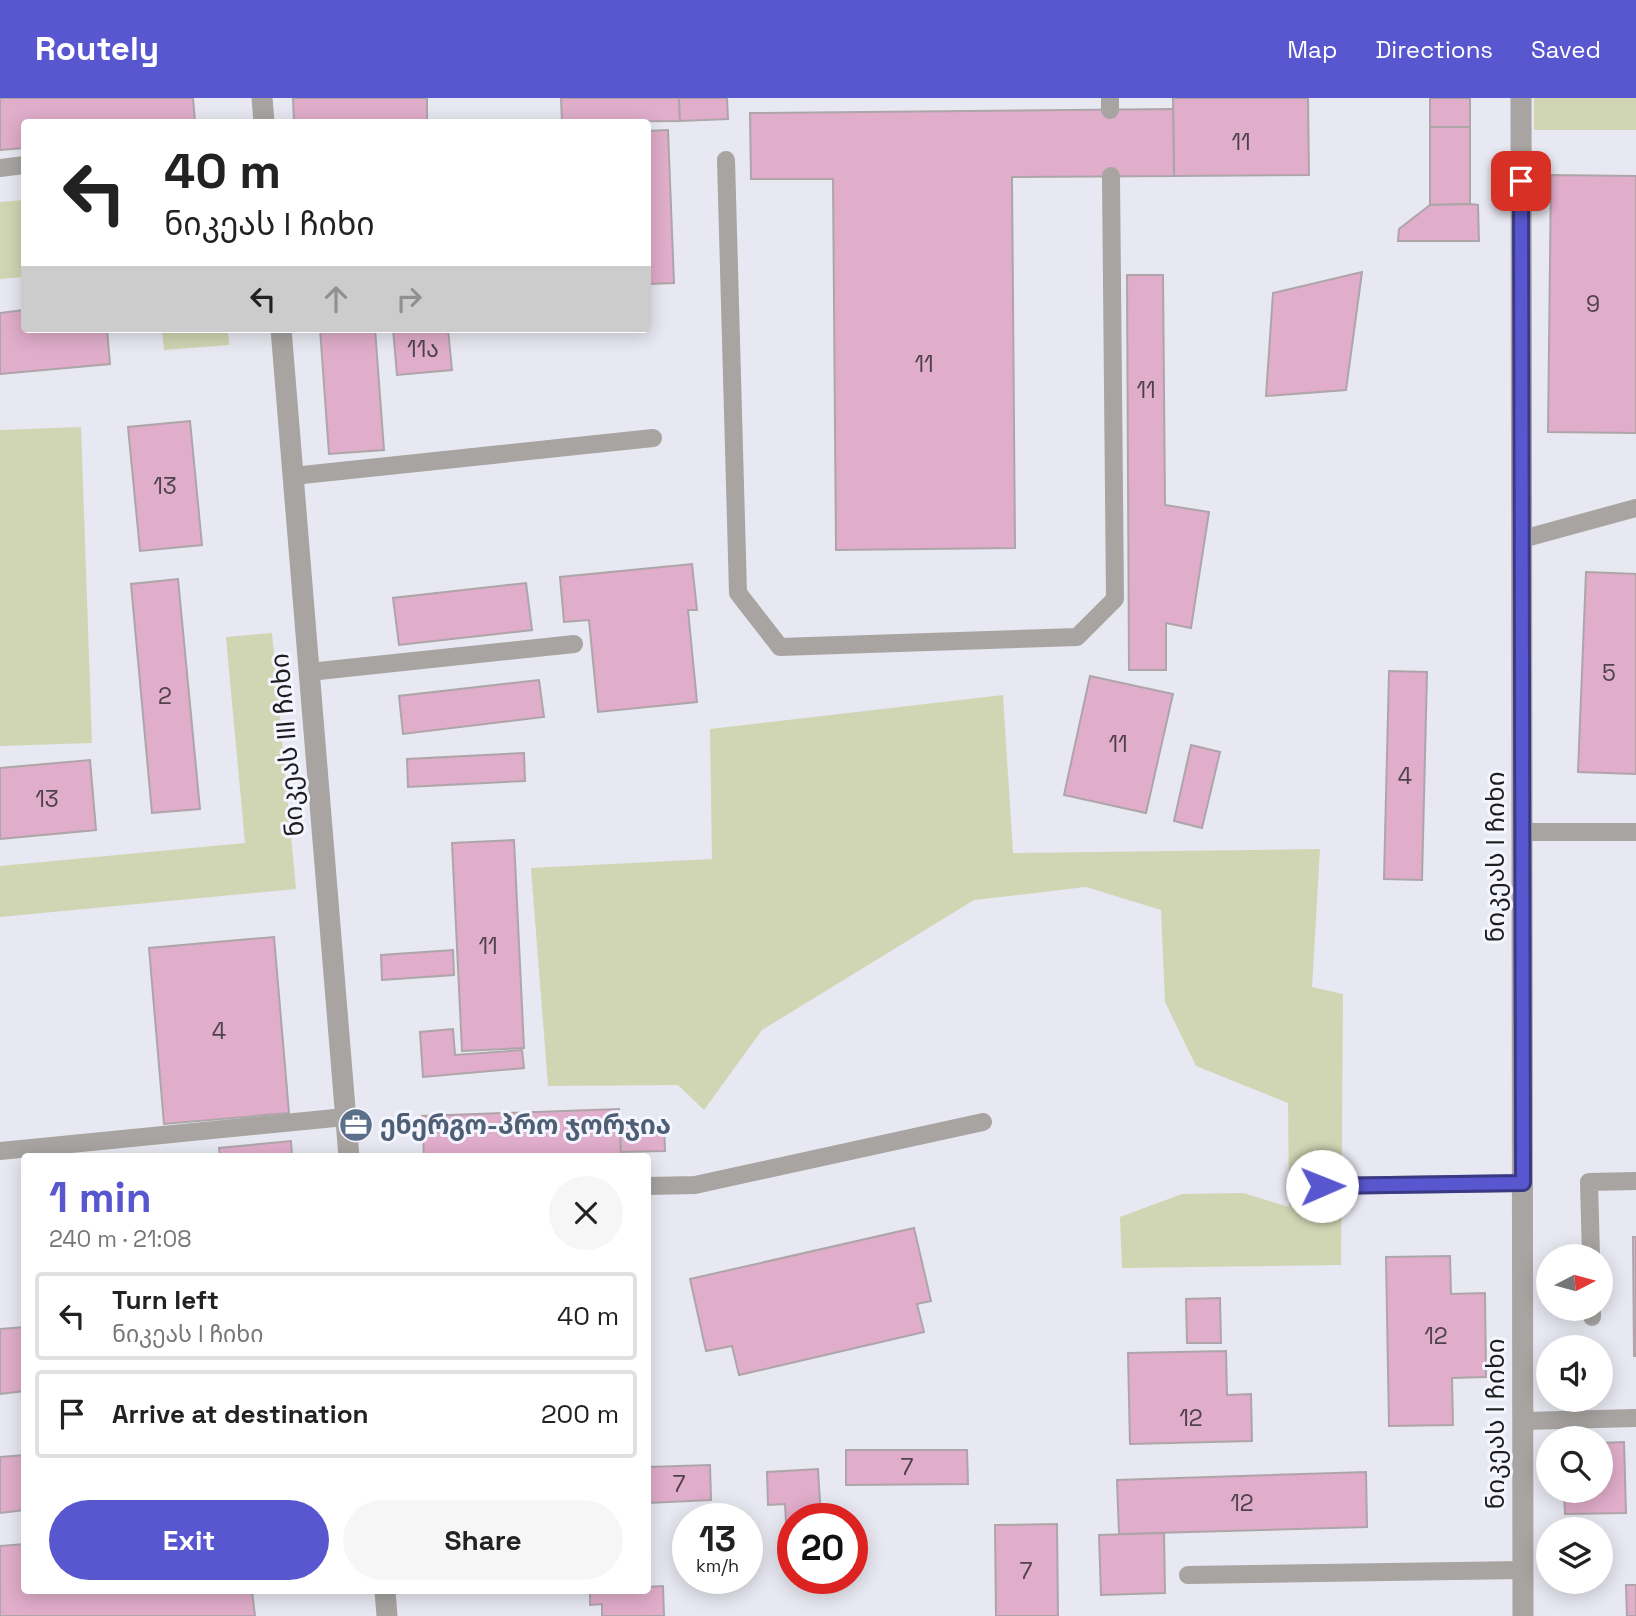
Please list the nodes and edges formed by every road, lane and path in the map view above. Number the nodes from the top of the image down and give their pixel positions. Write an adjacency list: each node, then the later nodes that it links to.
1 (262, 98): 3 (street)
2 (1521, 98): 12 (street, ნიკეას I ჩიხი)
3 (264, 119)
4 (726, 160): 7 (lane)
5 (21, 165): 6 (lane)
6 (0, 168)
7 (1111, 176)
8 (281, 333): 10 (street, ნიკეას III ჩიხი)
9 (653, 438): 10 (lane)
10 (293, 476): 14 (street, ნიკეას III ჩიხი)
11 (1636, 508): 12 (lane)
12 (1522, 539): 15 (street, ნიკეას I ჩიხი)
13 (574, 644): 14 (lane)
14 (309, 672): 17 (street, ნიკეას III ჩიხი)
15 (1523, 832): 16 (lane); 22 (street, ნიკეას I ჩიხი)
16 (1636, 832)
17 (345, 1117): 19 (lane); 20 (street, ნიკეას III ჩიხი)
18 (983, 1122): 23 (lane)
19 (0, 1151)
20 (349, 1153)
21 (1636, 1181): 25 (lane)
22 (1523, 1183): 24 (lane); 27 (street, ნიკეას I ჩიხი)
23 (651, 1186)
24 (1322, 1186)
25 (1591, 1244)
26 (1636, 1418): 27 (lane)
27 (1523, 1421): 28 (street, ნიკეას I ჩიხი)
28 (1523, 1570): 29 (lane); 32 (street, ნიკეას I ჩიხი)
29 (1188, 1575)
30 (384, 1594): 31 (street)
31 (387, 1616)
32 (1524, 1616)

